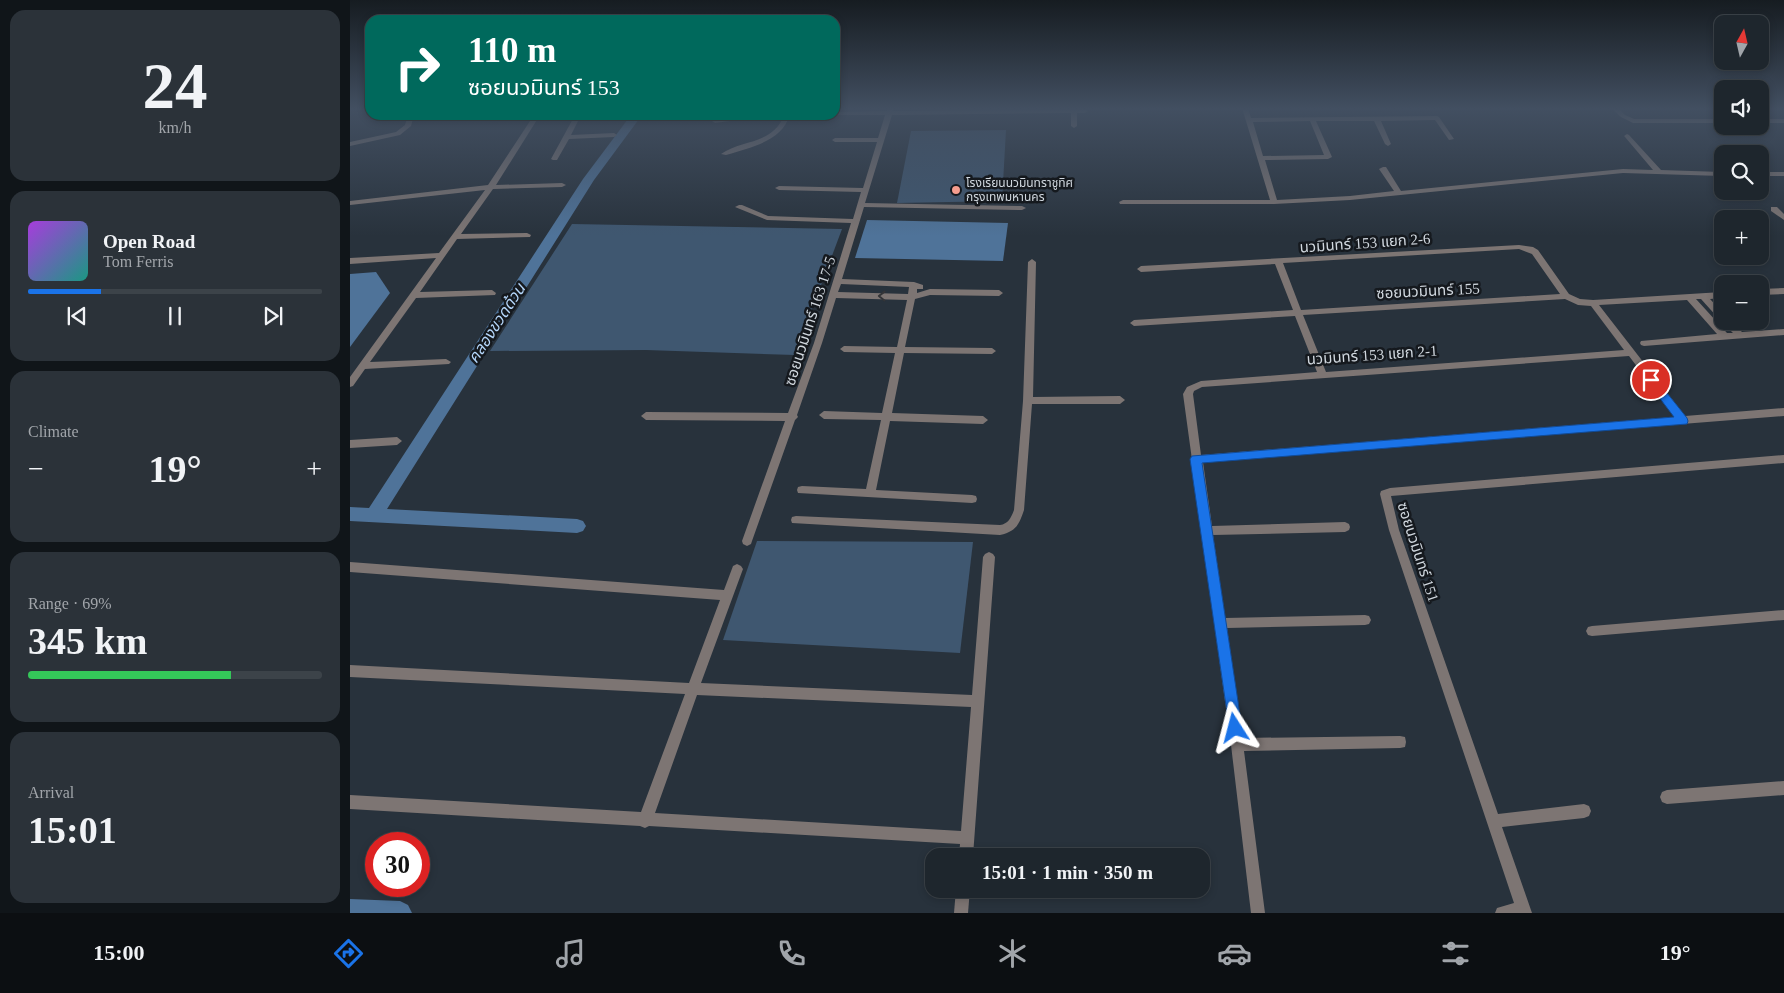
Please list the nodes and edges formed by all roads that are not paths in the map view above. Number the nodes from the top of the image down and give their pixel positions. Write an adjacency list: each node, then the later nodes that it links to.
1 (515, 151): 17 (street)
2 (559, 151): 10 (street)
3 (734, 151): 8 (street)
4 (878, 151): 19 (street, ซอยนวมินทร์ 163 17-5)
5 (1259, 151): 9 (street)
6 (1325, 151): 9 (street)
7 (1640, 151): 12 (street)
8 (724, 154)
9 (1261, 158): 22 (street)
10 (555, 159)
11 (1383, 169): 20 (street)
12 (1658, 171): 13 (street); 20 (street)
13 (1714, 174)
14 (1769, 174): 15 (street)
15 (1784, 174)
16 (562, 185): 17 (street)
17 (491, 187): 23 (street); 31 (street)
18 (779, 188): 19 (street)
19 (866, 190): 24 (street, ซอยนวมินทร์ 163 17-5)
20 (1399, 193): 22 (street)
21 (1123, 202): 22 (street)
22 (1274, 202)
23 (350, 203)
24 (861, 205): 26 (street); 29 (street, ซอยนวมินทร์ 163 17-5)
25 (739, 207): 29 (street)
26 (1022, 208)
27 (1774, 209): 28 (street)
28 (1784, 218)
29 (856, 221): 37 (street, ซอยนวมินทร์ 163 17-5)
30 (527, 235): 31 (street)
31 (456, 237): 32 (street)
32 (443, 256): 33 (street); 44 (street)
33 (350, 261)
34 (1032, 262): 69 (street)
35 (1278, 262): 36 (street, นวมินทร์ 153 แยก 2-6); 47 (street, นวมินทร์ 153 แยก 2-6); 53 (street)
36 (1141, 269)
37 (838, 282): 38 (street); 45 (street, ซอยนวมินทร์ 163 17-5)
38 (914, 285): 40 (street); 50 (street)
39 (1784, 291): 41 (street)
40 (930, 292): 43 (street); 50 (street)
41 (1769, 292)
42 (492, 293): 44 (street)
43 (999, 293)
44 (414, 295): 65 (street)
45 (834, 295): 50 (street, one-way to 45); 73 (street, ซอยนวมินทร์ 163 17-5)
46 (1714, 295): 49 (street, ซอยนวมินทร์ 155)
47 (1566, 296): 51 (street, ซอยนวมินทร์ 155); 53 (street, ซอยนวมินทร์ 155)
48 (1688, 296): 49 (street, ซอยนวมินทร์ 155); 51 (street, ซอยนวมินทร์ 155); 58 (street)
49 (1703, 296): 52 (street)
50 (911, 297): 61 (street)
51 (1593, 303): 63 (street)
52 (1714, 308)
53 (1299, 312): 54 (street, ซอยนวมินทร์ 155); 66 (street)
54 (1134, 323)
55 (1734, 330): 57 (street)
56 (1784, 332): 57 (street)
57 (1740, 336): 58 (street)
58 (1725, 337): 59 (street)
59 (1644, 343)
60 (844, 349): 61 (street)
61 (899, 349): 62 (street); 74 (street)
62 (992, 351)
63 (1630, 353): 66 (street, นวมินทร์ 153 แยก 2-1); 76 (street)
64 (446, 362): 65 (street)
65 (364, 366): 67 (street)
66 (1322, 374): 79 (street, นวมินทร์ 153 แยก 2-1)
67 (350, 384)
68 (1120, 400): 69 (street)
69 (1028, 401): 84 (street)
70 (1784, 412): 76 (street)
71 (824, 415): 74 (street)
72 (646, 416): 73 (street)
73 (793, 417): 87 (street, ซอยนวมินทร์ 163 17-5)
74 (886, 418): 75 (street); 82 (street)
75 (983, 420)
76 (1683, 421): 79 (street)
77 (397, 441): 78 (street)
78 (350, 444)
79 (1196, 459): 86 (street)
80 (1784, 459): 106 (street, ซอยนวมินทร์ 151)
81 (802, 490): 82 (street)
82 (870, 493): 83 (street)
83 (972, 498)
84 (796, 520)
85 (1345, 527): 86 (street)
86 (1206, 531): 94 (street)
87 (747, 541)
88 (989, 557): 98 (street)
89 (350, 567): 91 (street)
90 (737, 569): 91 (street)
91 (728, 595): 97 (street)
92 (1784, 615): 95 (street)
93 (1366, 620): 94 (street)
94 (1219, 623): 100 (street)
95 (1592, 630)
96 (350, 671): 97 (street)
97 (695, 689): 98 (street); 105 (street)
98 (978, 701): 107 (street)
99 (1400, 742): 100 (street)
100 (1237, 745): 112 (street)
101 (1784, 788): 102 (street)
102 (1667, 797)
103 (350, 802): 105 (street)
104 (1584, 811): 106 (street)
105 (645, 820): 107 (street)
106 (1495, 821): 110 (street, ซอยนวมินทร์ 151)
107 (967, 838): 108 (street)
108 (966, 848)
109 (962, 898): 111 (street)
110 (1525, 911): 113 (street)
111 (961, 913)
112 (1258, 913)
113 (1502, 913)

